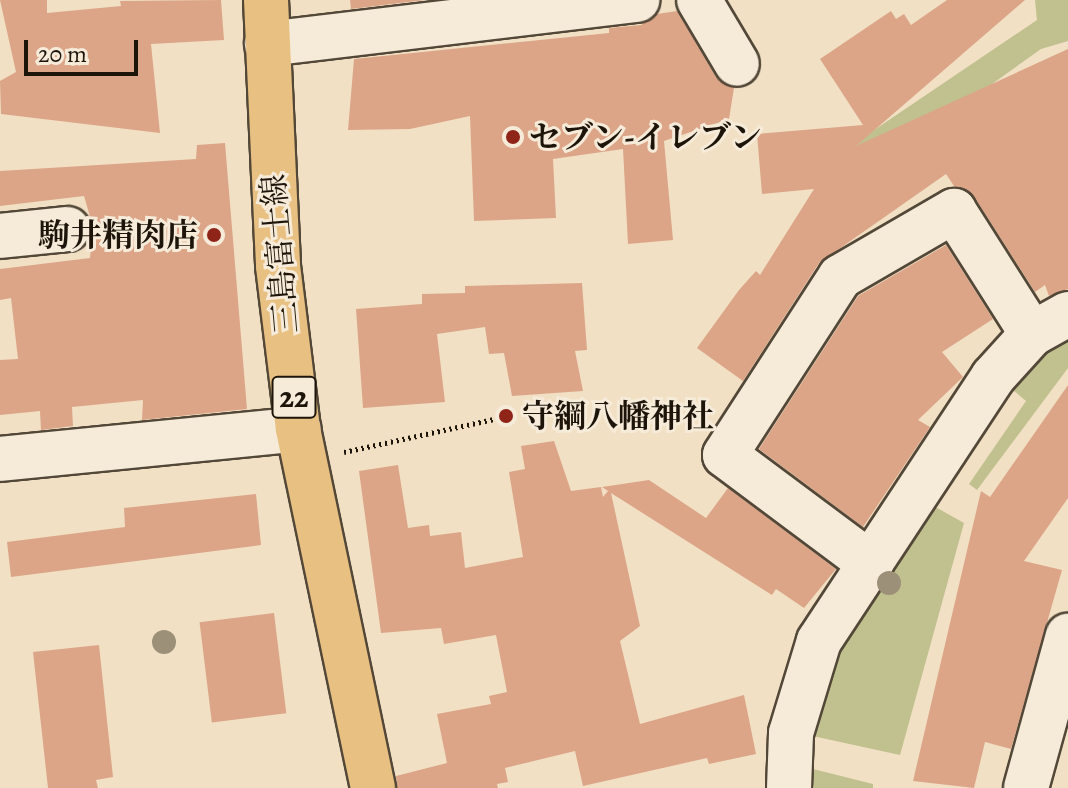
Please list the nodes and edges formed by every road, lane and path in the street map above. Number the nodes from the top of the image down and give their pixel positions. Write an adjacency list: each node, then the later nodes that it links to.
1 (266, 0): 4 (main road, 三島富士線 / 22)
2 (635, 0): 4 (street)
3 (699, 0): 5 (street)
4 (267, 44): 10 (main road, 三島富士線 / 22)
5 (737, 64)
6 (68, 229): 7 (street)
7 (0, 236)
8 (1050, 324): 13 (street); 13 (street)
9 (503, 417): 11 (path)
10 (298, 429): 12 (street); 15 (main road, 三島富士線 / 22)
11 (335, 454)
12 (0, 459)
13 (871, 564): 16 (street)
14 (1068, 636): 17 (street)
15 (373, 788)
16 (789, 788)
17 (1026, 788)

